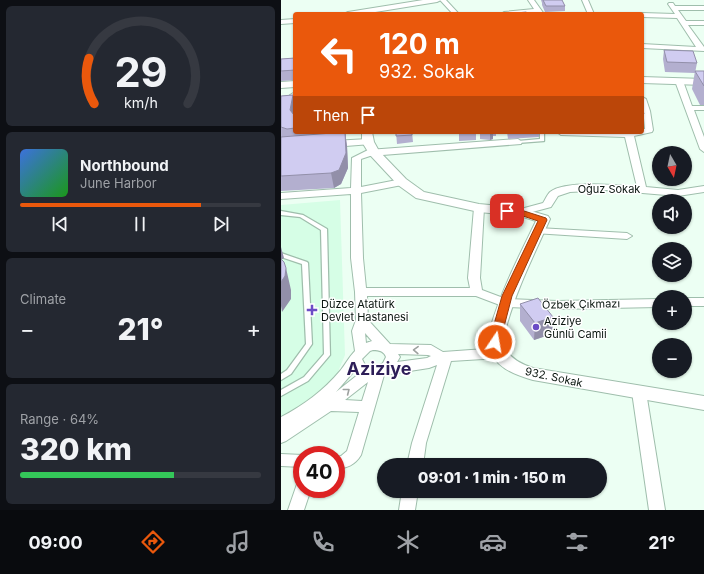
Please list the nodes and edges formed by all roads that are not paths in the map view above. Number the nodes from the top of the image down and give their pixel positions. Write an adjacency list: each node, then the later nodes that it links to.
1 (437, 0): 6 (street)
2 (443, 0): 7 (street)
3 (531, 0): 8 (street)
4 (585, 0): 9 (street)
5 (704, 8): 11 (street)
6 (363, 12)
7 (454, 12)
8 (540, 12)
9 (590, 12)
10 (644, 15): 11 (street)
11 (680, 16): 14 (street)
12 (293, 20): 13 (street)
13 (281, 22)
14 (685, 23): 15 (street); 17 (street)
15 (704, 23)
16 (644, 46): 17 (street)
17 (703, 49)
18 (644, 80): 19 (main road)
19 (679, 81): 20 (main road); 23 (street)
20 (704, 82)
21 (293, 84): 22 (main road)
22 (281, 85)
23 (690, 108): 24 (street); 34 (street)
24 (704, 108)
25 (644, 111): 26 (street)
26 (644, 131)
27 (542, 134): 32 (lane)
28 (606, 134): 30 (street)
29 (633, 134): 30 (street)
30 (629, 135): 36 (street)
31 (370, 142): 32 (street); 33 (street); 35 (street); 38 (street)
32 (518, 142)
33 (321, 145)
34 (704, 147)
35 (403, 182): 38 (street); 41 (street)
36 (642, 189): 37 (street, Oğuz Sokak); 40 (street, Oğuz Sokak)
37 (704, 189)
38 (356, 191): 39 (street); 47 (street)
39 (281, 196)
40 (547, 205): 42 (street, Oğuz Sokak); 44 (street)
41 (479, 208): 42 (street); 48 (street)
42 (521, 212): 44 (street)
43 (281, 213): 61 (lane)
44 (540, 225): 45 (street); 52 (street)
45 (627, 236)
46 (281, 255): 59 (lane)
47 (361, 292): 48 (street, Özbek Çıkmazı); 53 (street)
48 (477, 292): 52 (street, Özbek Çıkmazı)
49 (692, 302): 50 (street)
50 (704, 302)
51 (652, 303): 52 (street, Özbek Çıkmazı)
52 (505, 304): 55 (street)
53 (362, 320): 54 (street); 56 (street)
54 (387, 348): 56 (street); 57 (street, one-way to 54); 58 (street)
55 (499, 353): 57 (street); 60 (street, 932. Sokak)
56 (359, 356): 58 (street); 65 (street)
57 (443, 357): 58 (street); 67 (street)
58 (378, 371): 63 (street, one-way to 58); 64 (street)
59 (281, 377)
60 (639, 392): 62 (street, 932. Sokak); 75 (street)
61 (281, 393)
62 (704, 403)
63 (329, 404): 64 (street); 66 (street)
64 (367, 407): 70 (street)
65 (281, 424)
66 (281, 437)
67 (416, 458)
68 (281, 460): 69 (street)
69 (293, 461)
70 (345, 462)
71 (300, 498): 73 (street)
72 (409, 498): 74 (street)
73 (296, 510)
74 (407, 510)
75 (657, 510)

